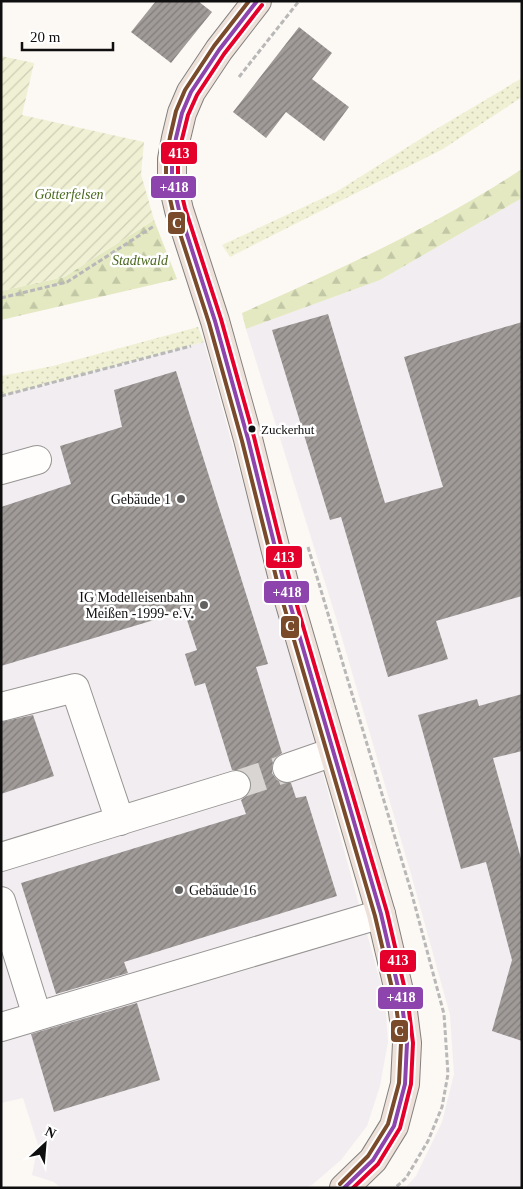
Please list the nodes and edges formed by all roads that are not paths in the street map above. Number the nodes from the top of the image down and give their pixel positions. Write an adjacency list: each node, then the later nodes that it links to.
1 (257, 1): 5 (main road)
2 (37, 460): 3 (lane)
3 (1, 470)
4 (1, 707): 8 (lane)
5 (333, 752): 6 (lane); 11 (main road)
6 (287, 768)
7 (236, 785): 8 (lane)
8 (120, 821): 9 (lane)
9 (1, 857)
10 (1, 901): 12 (lane)
11 (381, 914): 12 (lane); 14 (main road)
12 (37, 1016): 13 (lane)
13 (1, 1027)
14 (344, 1188)

